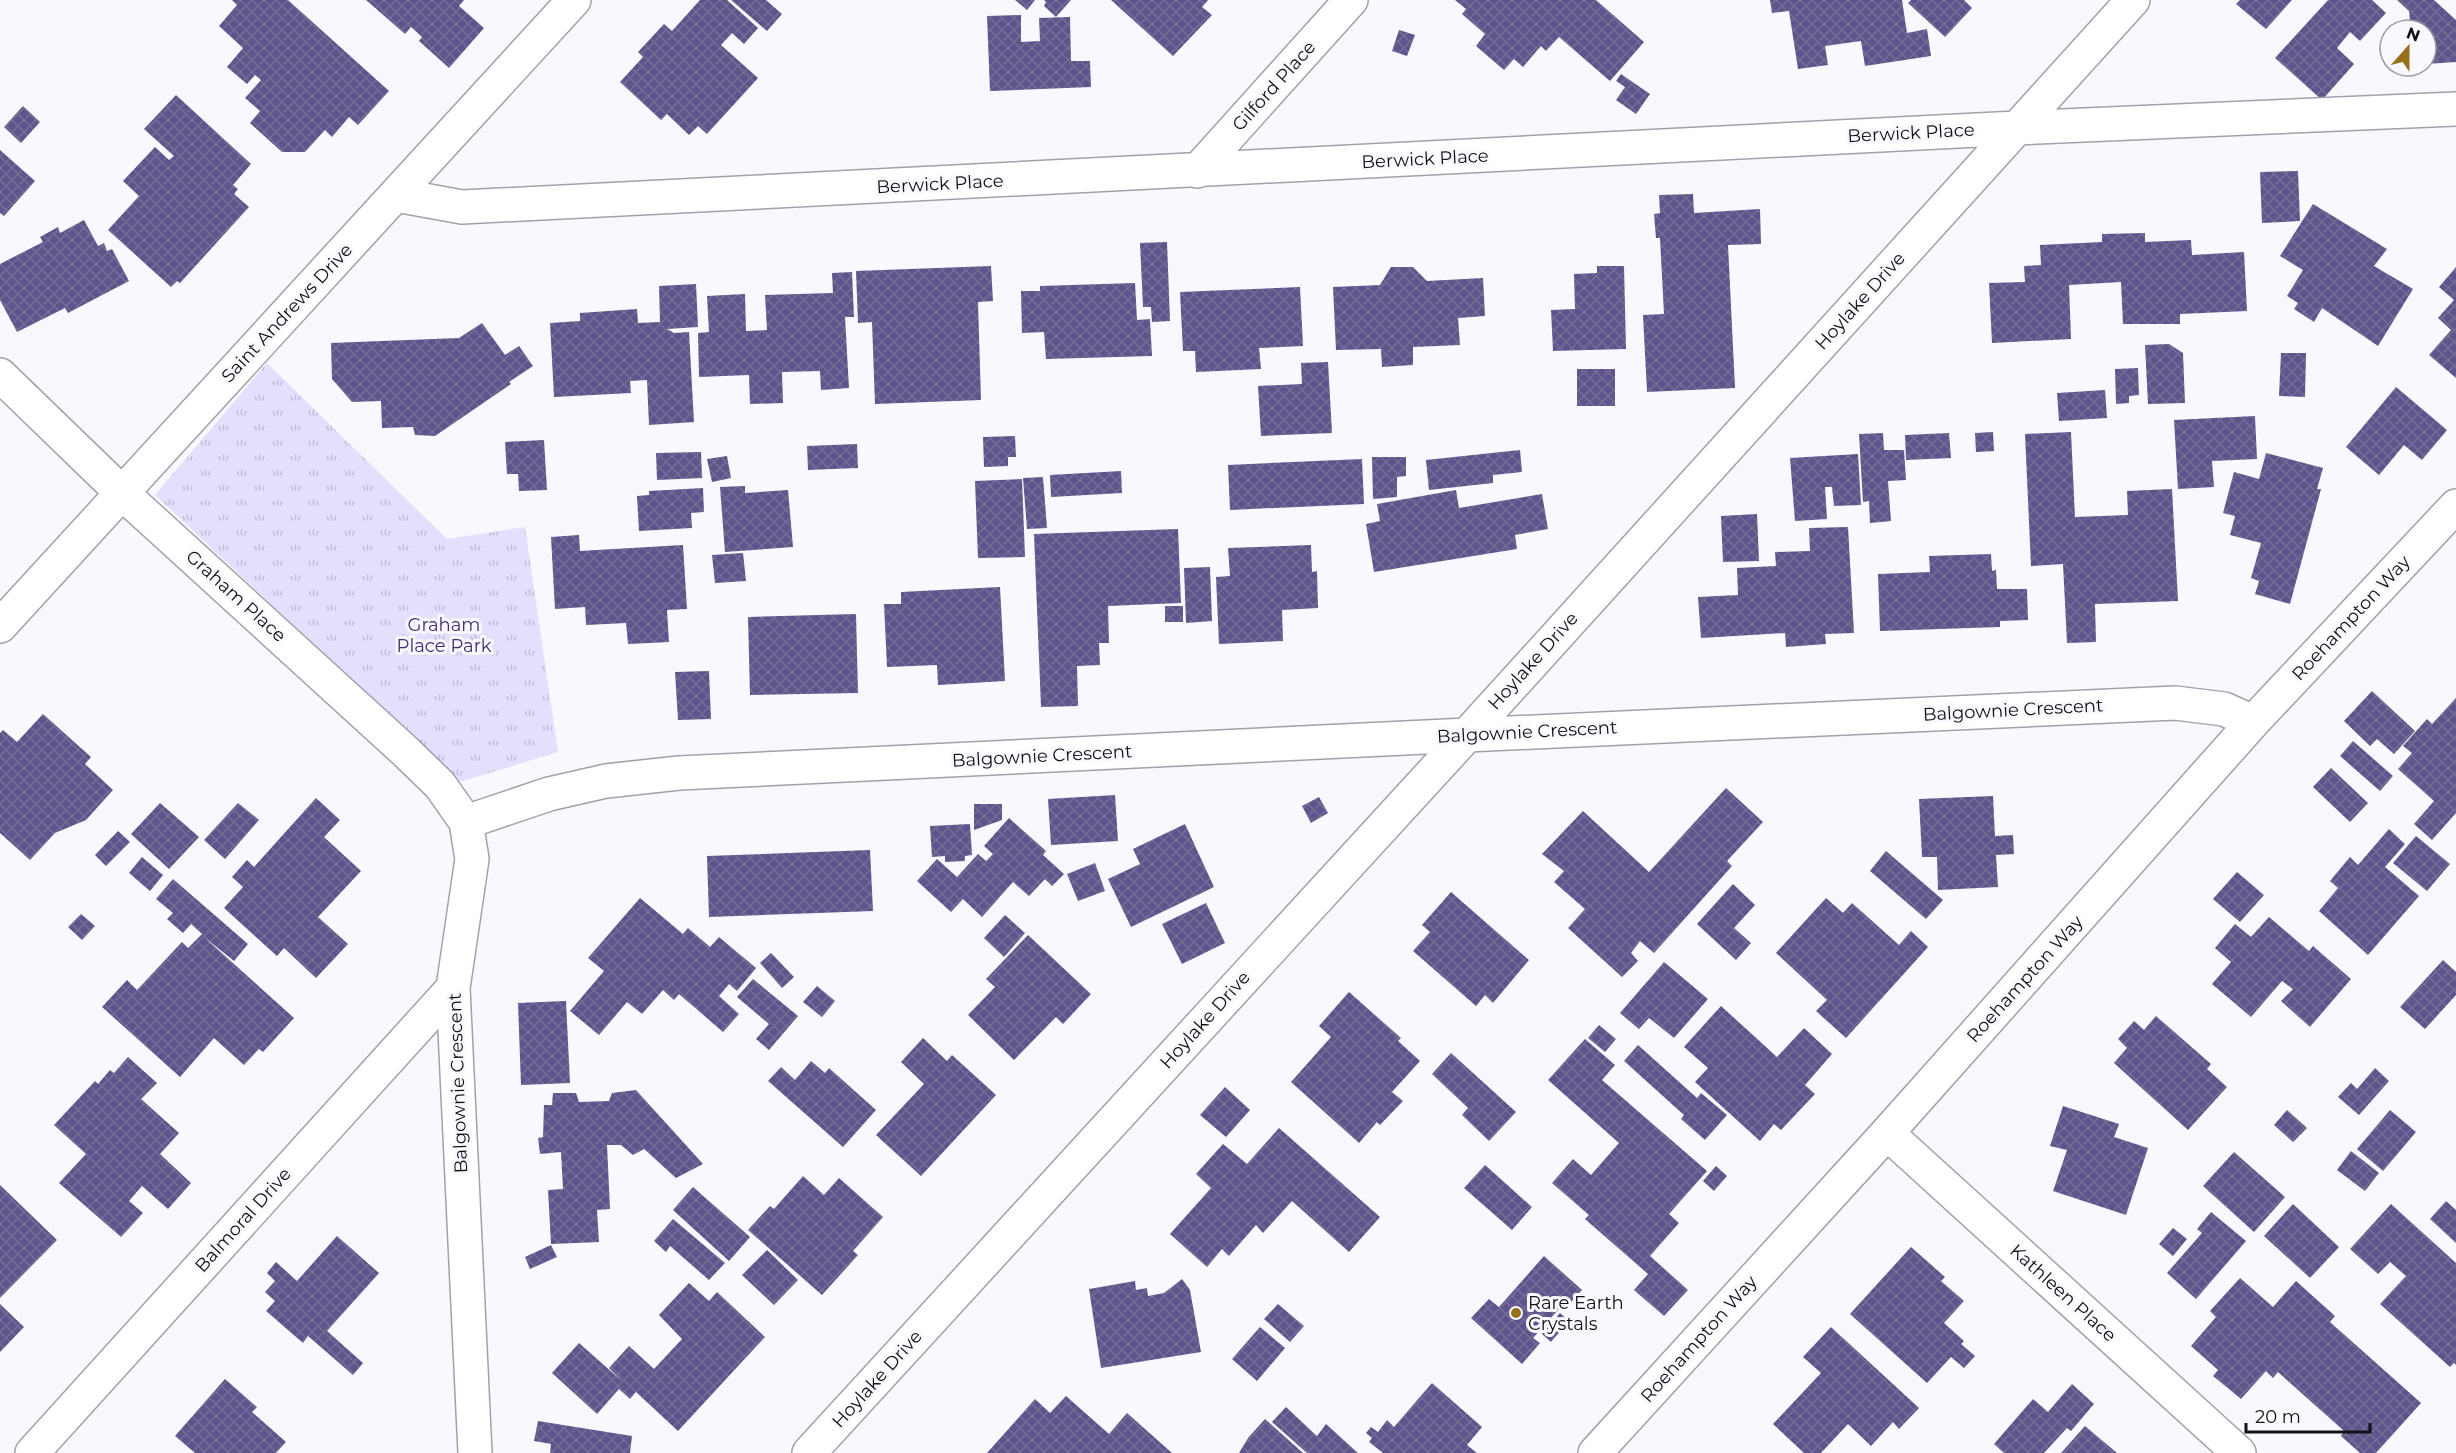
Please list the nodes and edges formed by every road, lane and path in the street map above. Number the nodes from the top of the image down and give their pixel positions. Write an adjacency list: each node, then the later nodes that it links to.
1 (574, 0): 7 (street, Saint Andrews Drive)
2 (1351, 0): 6 (street, Gilford Place)
3 (2133, 0): 5 (street, Hoylake Drive)
4 (2456, 109): 5 (street, Berwick Place)
5 (2017, 128): 6 (street, Berwick Place); 13 (street, Hoylake Drive)
6 (1197, 171): 7 (street, Berwick Place)
7 (396, 195): 9 (street, Saint Andrews Drive)
8 (0, 375): 9 (street, Graham Place)
9 (122, 493): 11 (street, Saint Andrews Drive); 14 (street, Graham Place)
10 (2456, 506): 12 (street, Roehampton Way)
11 (0, 626)
12 (2253, 722): 13 (street, Balgownie Crescent); 16 (street, Roehampton Way)
13 (1467, 735): 14 (street, Balgownie Crescent); 19 (street, Hoylake Drive)
14 (466, 822): 15 (street, Balgownie Crescent)
15 (453, 988): 17 (street, Balmoral Drive); 18 (street, Balgownie Crescent)
16 (1887, 1133): 20 (street, Roehampton Way); 21 (street, Kathleen Place)
17 (32, 1453)
18 (475, 1453)
19 (809, 1453)
20 (1595, 1453)
21 (2239, 1453)

